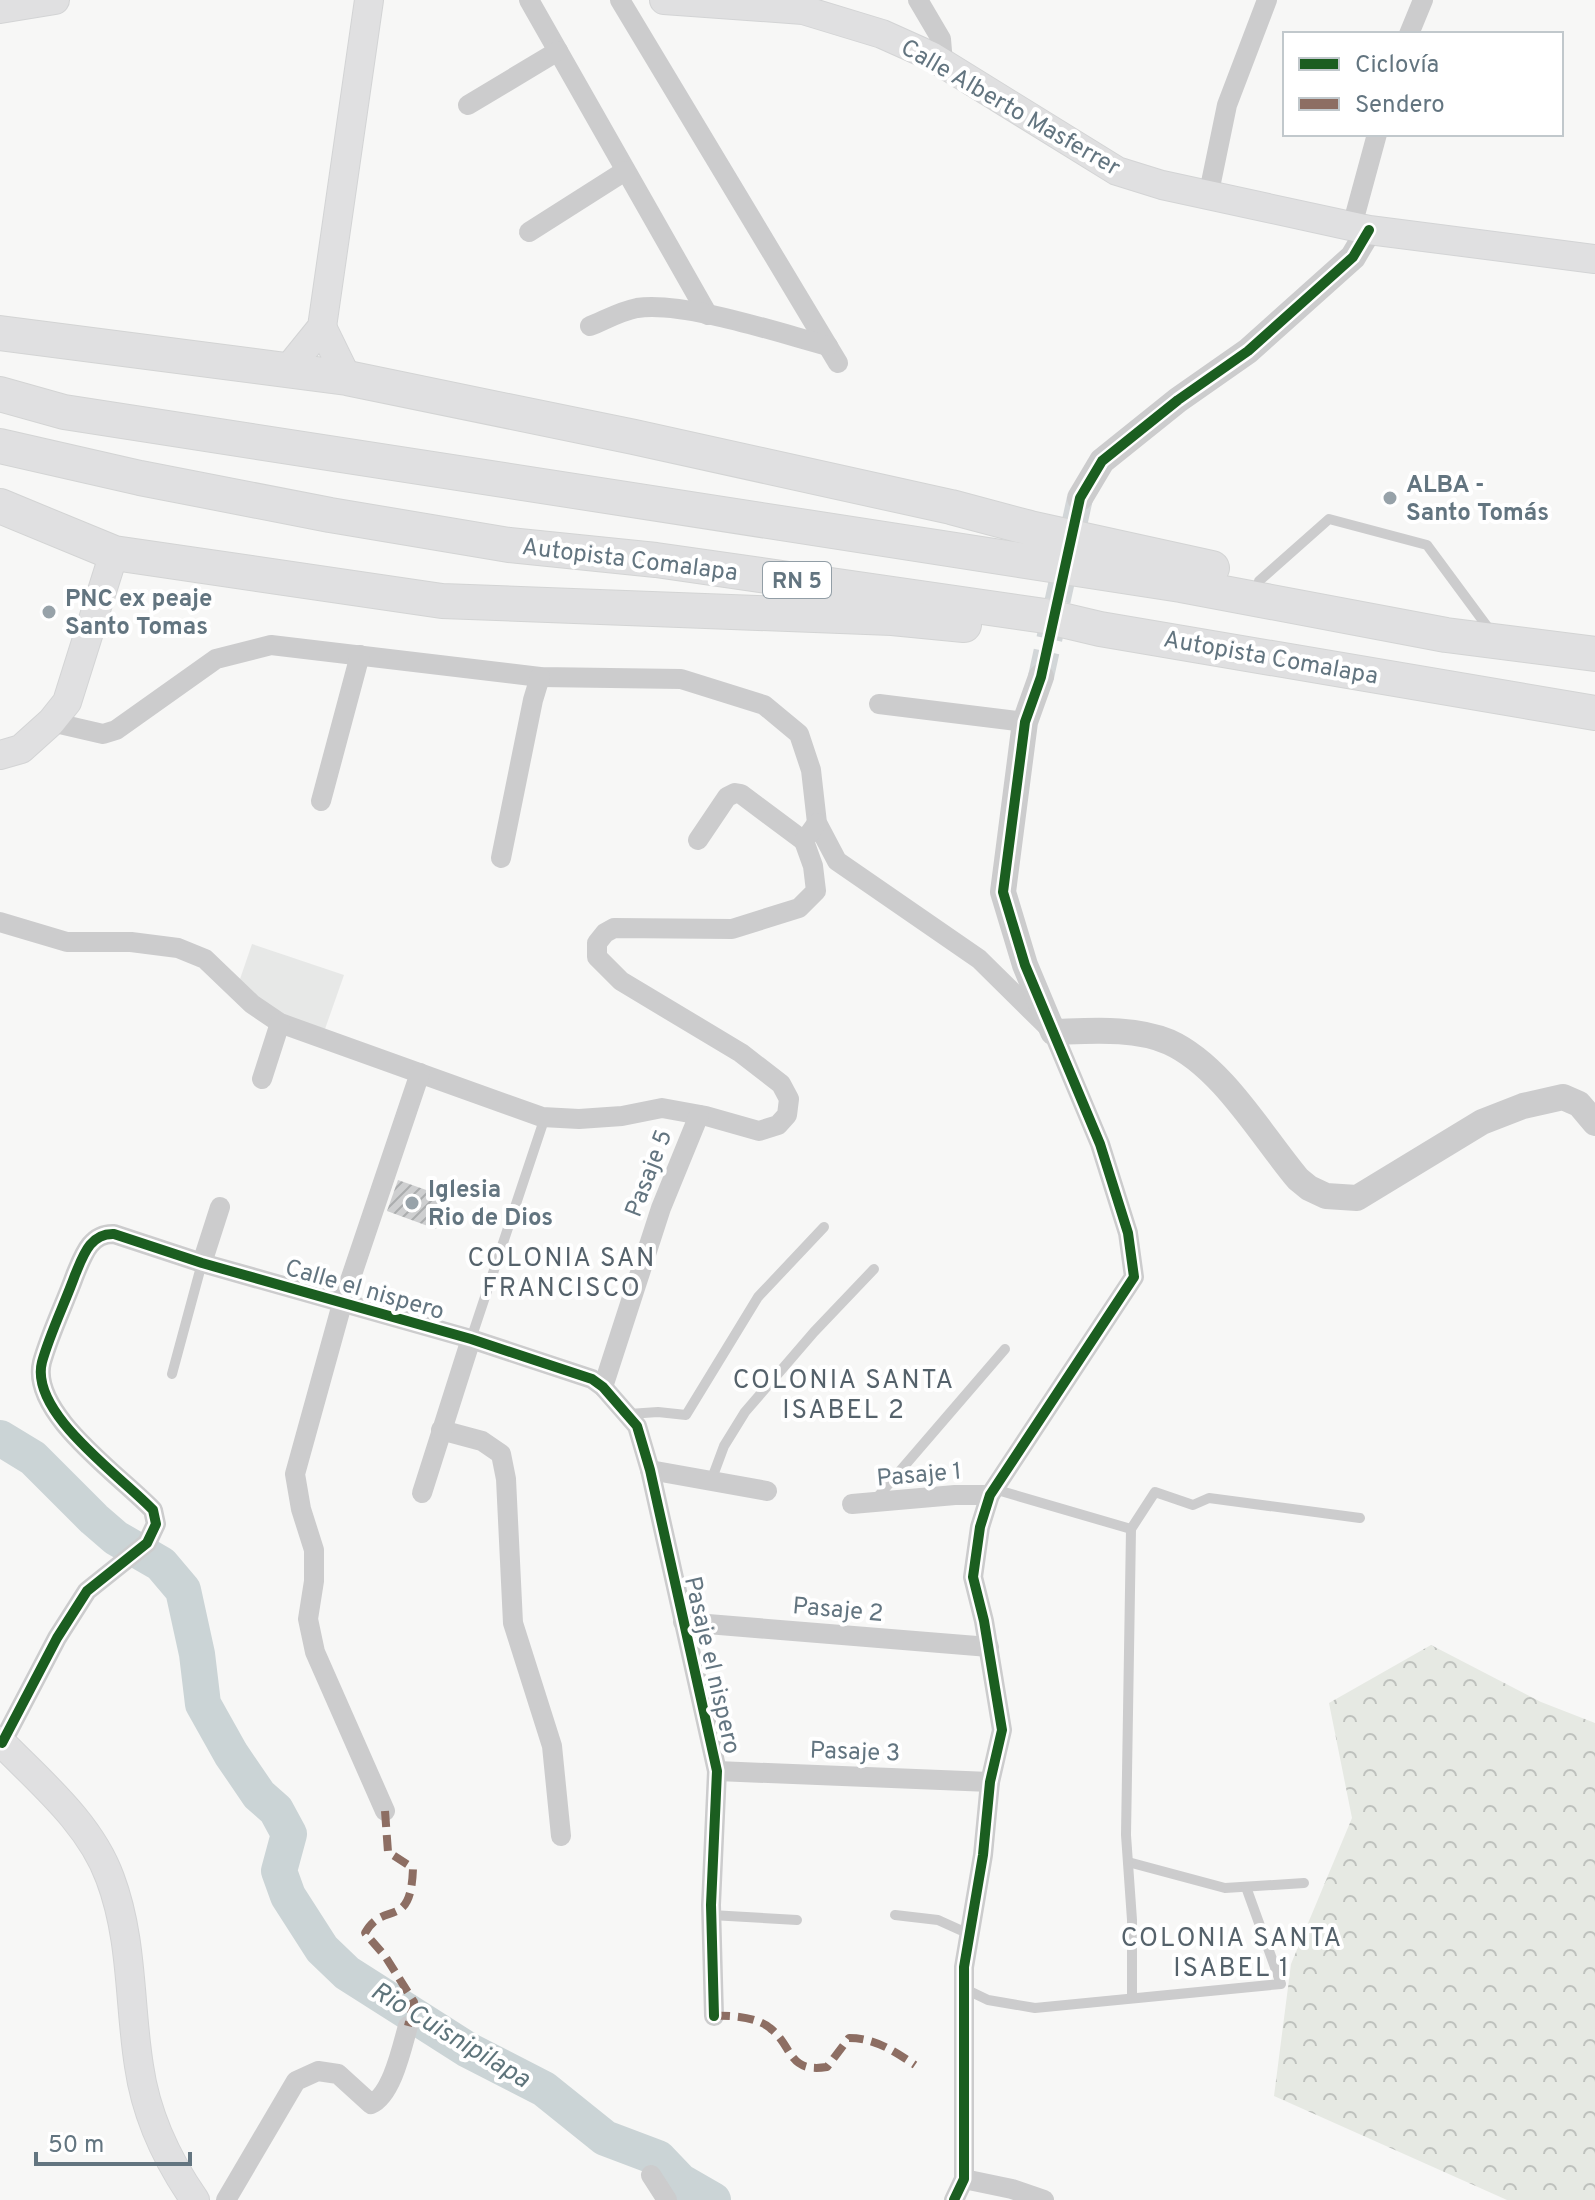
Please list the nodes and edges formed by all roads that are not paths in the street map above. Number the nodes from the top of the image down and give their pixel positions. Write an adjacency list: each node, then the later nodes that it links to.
1 (55, 0): 9 (main road)
2 (369, 0): 22 (main road)
3 (529, 0): 11 (street)
4 (620, 0): 20 (street)
5 (664, 0): 12 (main road, Calle Alberto Masferrer)
6 (918, 0): 12 (street)
7 (1267, 0): 16 (street)
8 (1423, 0): 10 (street)
9 (5, 6)
10 (1410, 32)
11 (558, 51): 13 (street); 15 (street)
12 (943, 63): 16 (main road, Calle Alberto Masferrer)
13 (468, 105)
14 (1377, 136): 17 (street)
15 (625, 171): 18 (street); 20 (street)
16 (1208, 197): 17 (main road, Calle Alberto Masferrer)
17 (1360, 228): 19 (main road, Calle Alberto Masferrer); 28 (street)
18 (529, 232)
19 (1595, 259)
20 (708, 315): 21 (street)
21 (590, 326)
22 (322, 327): 24 (main road); 25 (main road)
23 (0, 333): 24 (highway)
24 (288, 369): 25 (highway)
25 (347, 378): 31 (highway)
26 (0, 394): 33 (highway, RN 5)
27 (0, 446): 32 (highway, Autopista Comalapa / RN 5)
28 (1080, 498)
29 (0, 506): 30 (highway)
30 (114, 553): 32 (highway); 41 (main road)
31 (1259, 581): 33 (highway); 34 (lane)
32 (1100, 629): 40 (highway, Autopista Comalapa / RN 5)
33 (1446, 635): 34 (highway, RN 5)
34 (1498, 641): 35 (highway, RN 5)
35 (1595, 654)
36 (360, 655): 37 (street); 41 (street); 44 (street)
37 (540, 677): 45 (street); 48 (street)
38 (1041, 677): 42 (street)
39 (879, 704): 42 (street)
40 (1595, 713)
41 (51, 722): 43 (main road)
42 (1025, 722): 51 (street)
43 (0, 755)
44 (321, 801)
45 (817, 823): 47 (street); 51 (street)
46 (698, 840): 47 (street)
47 (804, 841): 54 (street)
48 (501, 858)
49 (0, 922): 50 (street)
50 (280, 1023): 52 (street); 53 (street)
51 (1053, 1032): 56 (street); 71 (street)
52 (420, 1073): 55 (street); 61 (street)
53 (262, 1079)
54 (699, 1115): 55 (street); 65 (street, Pasaje 5)
55 (545, 1117): 62 (lane)
56 (1595, 1123)
57 (220, 1207): 59 (street)
58 (824, 1227): 66 (lane)
59 (202, 1263): 61 (street, Calle el nispero); 64 (lane); 78 (street, Calle el nispero)
60 (874, 1269): 69 (lane)
61 (342, 1304): 62 (street, Calle el nispero); 81 (street)
62 (471, 1339): 65 (street, Calle el nispero); 67 (street)
63 (1005, 1349): 73 (lane)
64 (172, 1374)
65 (603, 1387): 66 (street, Pasaje el nispero)
66 (627, 1414): 68 (street, Pasaje el nispero)
67 (441, 1430): 72 (street); 82 (street)
68 (650, 1470): 69 (street); 76 (street, Pasaje el nispero)
69 (711, 1481): 70 (street)
70 (767, 1491)
71 (992, 1492): 73 (street, Pasaje 1); 75 (lane); 77 (street)
72 (422, 1493)
73 (862, 1504)
74 (1360, 1518): 75 (lane)
75 (1131, 1529): 83 (lane)
76 (683, 1622): 77 (street, Pasaje 2); 79 (street, Pasaje el nispero)
77 (989, 1647): 80 (street)
78 (1, 1742): 96 (main road)
79 (717, 1771): 80 (street, Pasaje 3); 86 (street, Pasaje el nispero)
80 (990, 1782): 89 (street)
81 (385, 1811)
82 (561, 1836)
83 (1128, 1862): 85 (lane); 91 (lane)
84 (1304, 1883): 85 (lane)
85 (1246, 1887): 91 (lane)
86 (711, 1915): 88 (lane); 92 (street, Pasaje el nispero)
87 (895, 1915): 89 (lane)
88 (797, 1920)
89 (969, 1934): 90 (street)
90 (963, 1988): 91 (lane); 95 (street)
91 (1132, 1998)
92 (714, 2016)
93 (408, 2026): 97 (street)
94 (651, 2175): 98 (street)
95 (964, 2179): 99 (street); 100 (street)
96 (195, 2200)
97 (226, 2200)
98 (667, 2200)
99 (954, 2200)
100 (1044, 2200)

